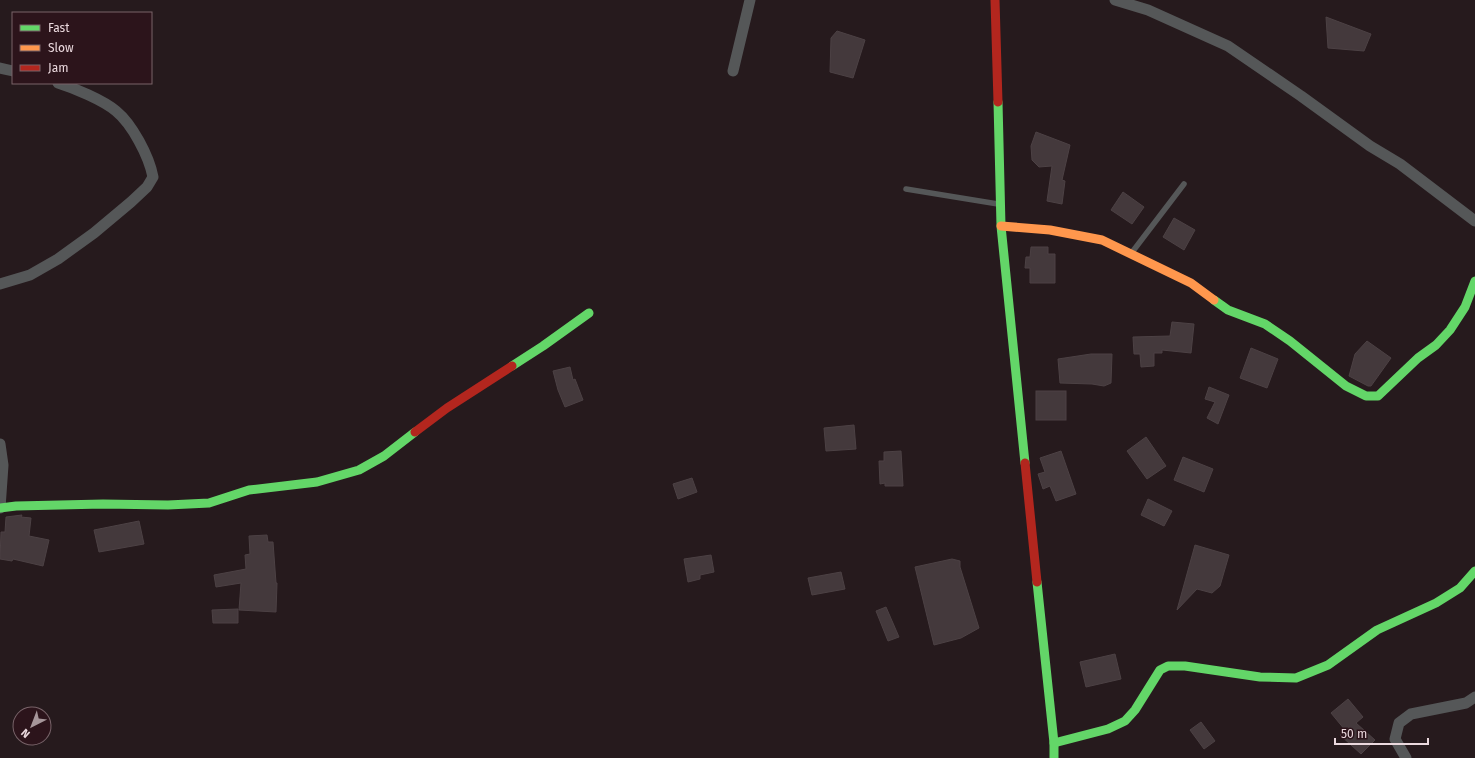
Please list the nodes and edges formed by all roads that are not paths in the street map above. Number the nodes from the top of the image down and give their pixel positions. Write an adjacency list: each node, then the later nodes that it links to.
1 (750, 0): 6 (street)
2 (995, 0): 10 (street)
3 (1115, 0): 11 (street)
4 (0, 68): 5 (street)
5 (12, 71)
6 (733, 71)
7 (60, 84): 15 (street)
8 (1184, 184): 13 (lane)
9 (906, 189): 10 (lane)
10 (1001, 204): 12 (street)
11 (1475, 222)
12 (1001, 226): 13 (street); 21 (street)
13 (1131, 253): 14 (street)
14 (1475, 281)
15 (0, 284)
16 (589, 313): 18 (street)
17 (0, 444): 18 (street)
18 (0, 508)
19 (1475, 571): 21 (street)
20 (1475, 697): 23 (street)
21 (1054, 743): 22 (street)
22 (1054, 758)
23 (1406, 758)

